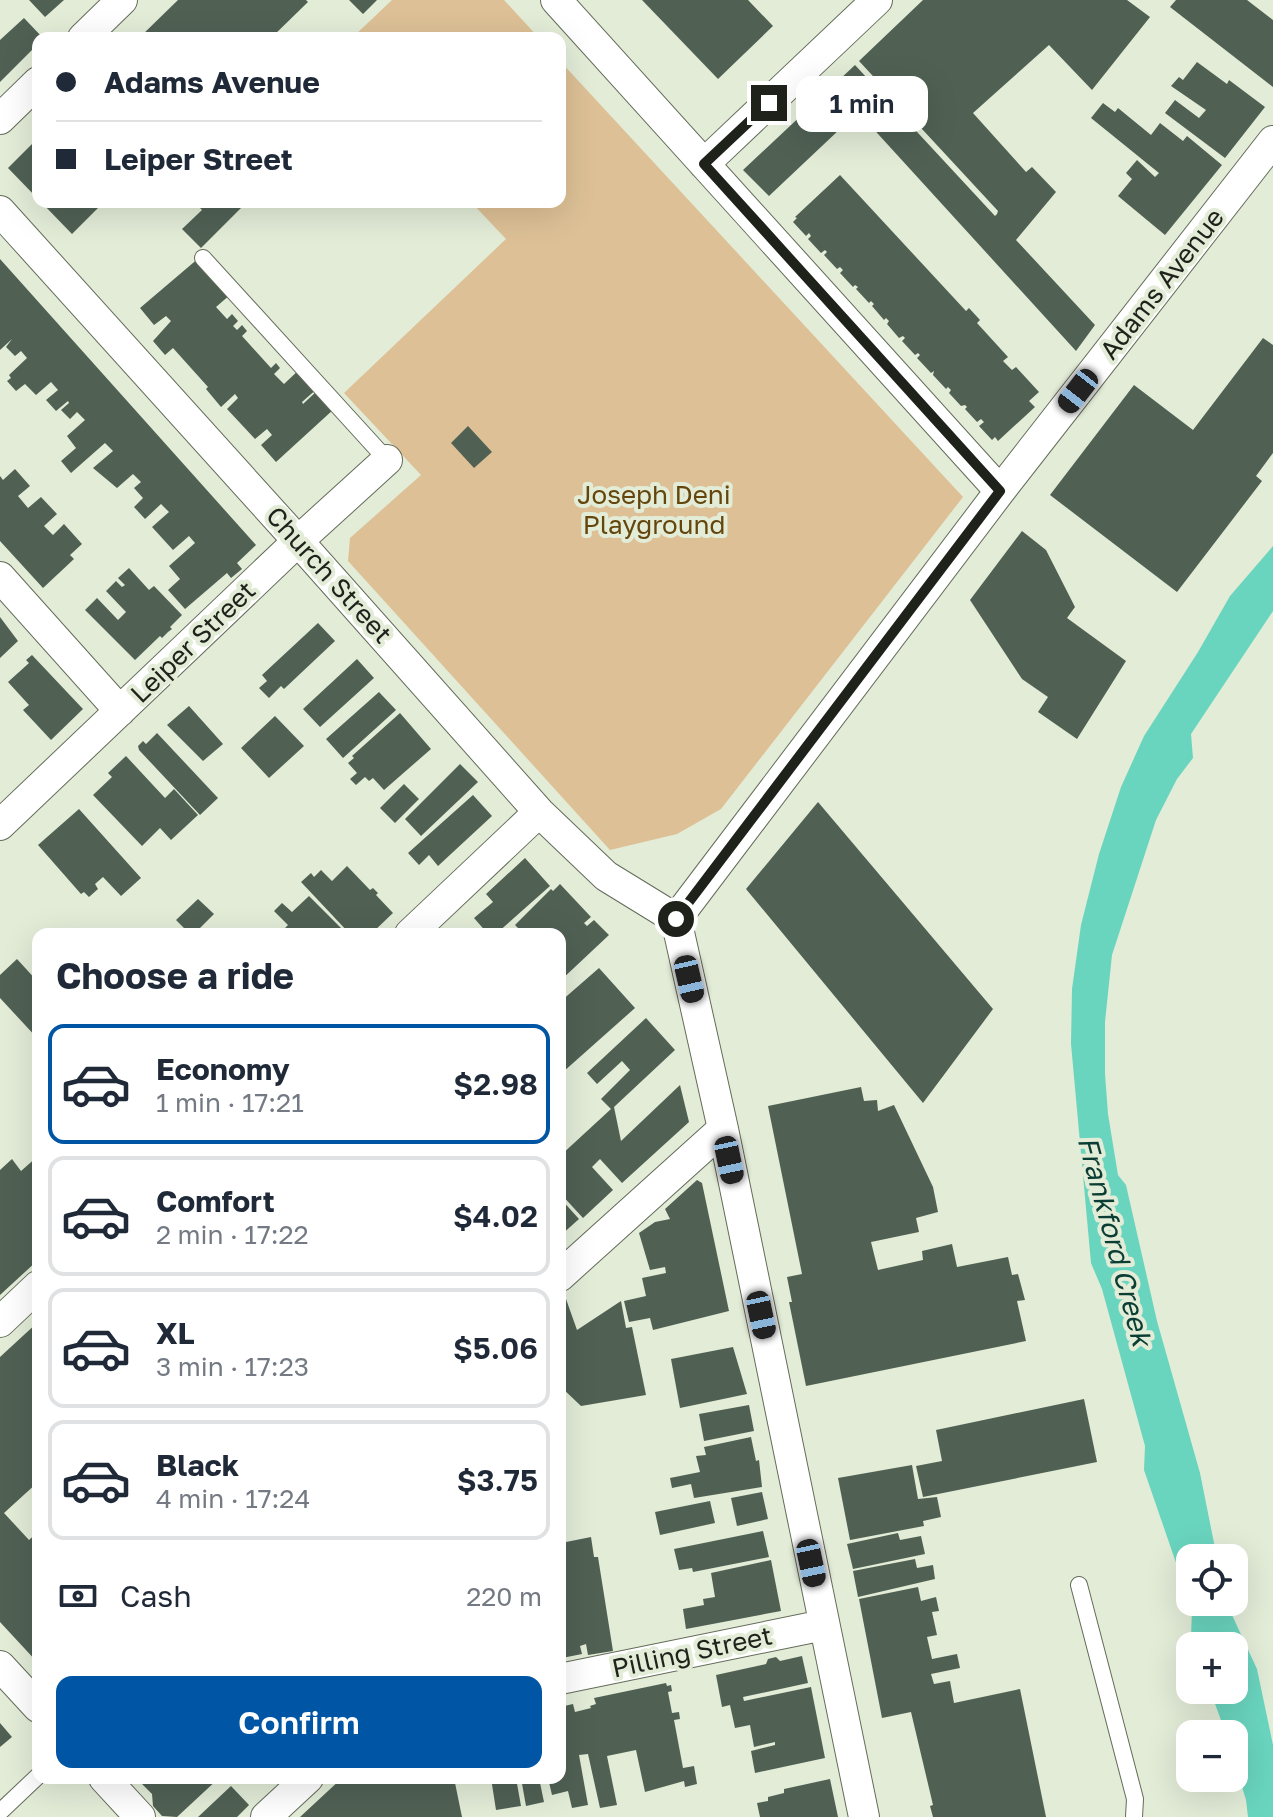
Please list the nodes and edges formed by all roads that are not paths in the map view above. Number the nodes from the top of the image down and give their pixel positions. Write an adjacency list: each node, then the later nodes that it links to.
1 (122, 0): 4 (street)
2 (556, 0): 8 (street)
3 (877, 0): 8 (street)
4 (89, 32)
5 (32, 88): 6 (street)
6 (0, 119)
7 (1273, 141): 12 (street, Adams Avenue)
8 (704, 164): 12 (street)
9 (0, 211): 13 (street, Church Street)
10 (203, 258): 11 (lane)
11 (387, 460): 13 (street, Leiper Street)
12 (1000, 491): 18 (street, Adams Avenue)
13 (298, 541): 15 (street, Leiper Street); 16 (street, Church Street)
14 (0, 577): 15 (street)
15 (120, 711): 17 (street, Leiper Street)
16 (539, 812): 18 (street, Church Street); 19 (street)
17 (0, 825)
18 (676, 919): 20 (street)
19 (416, 928)
20 (723, 1129): 21 (street); 25 (street)
21 (566, 1271)
22 (32, 1292): 23 (street)
23 (0, 1322)
24 (1079, 1585): 36 (lane)
25 (824, 1625): 27 (street, Pilling Street); 35 (street)
26 (0, 1666): 28 (street)
27 (566, 1678)
28 (32, 1701)
29 (32, 1782): 32 (lane)
30 (110, 1784): 33 (street)
31 (302, 1784): 34 (street)
32 (0, 1812)
33 (140, 1817)
34 (266, 1817)
35 (864, 1817)
36 (1134, 1817)

